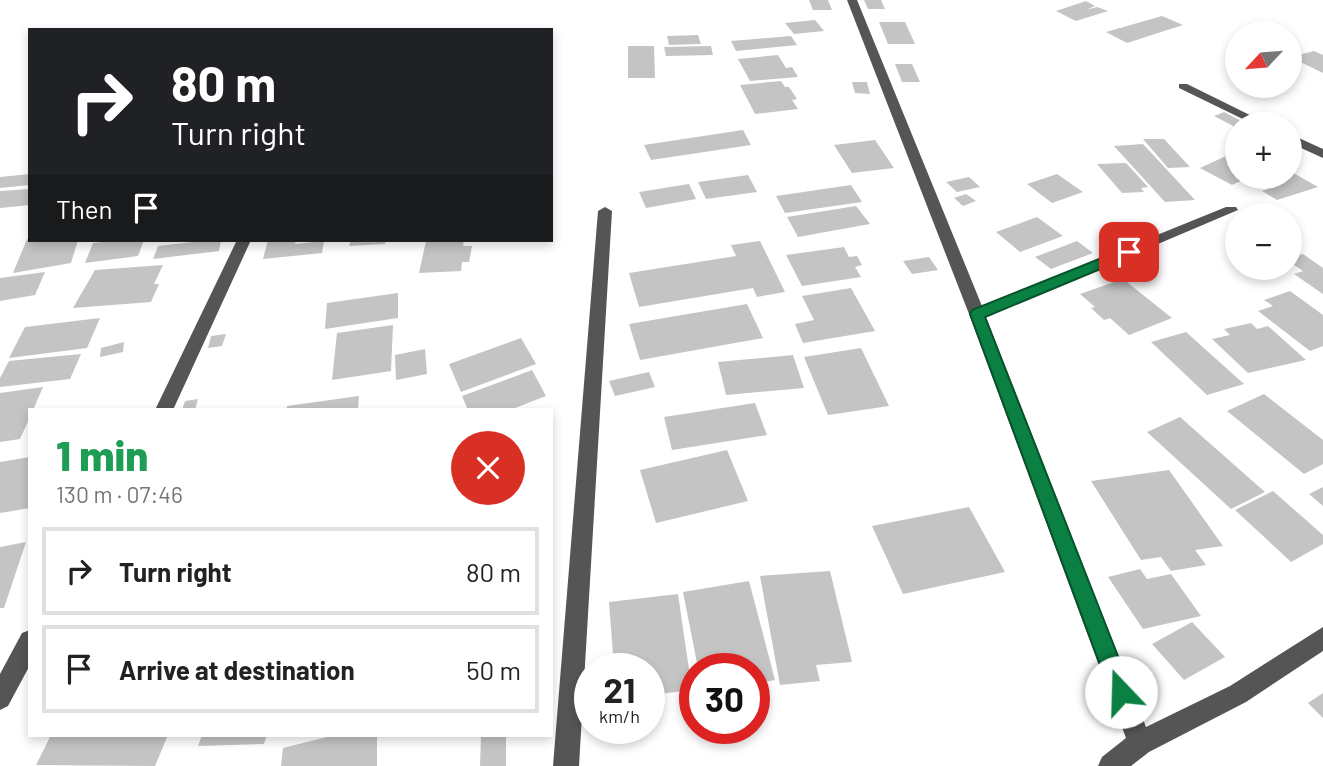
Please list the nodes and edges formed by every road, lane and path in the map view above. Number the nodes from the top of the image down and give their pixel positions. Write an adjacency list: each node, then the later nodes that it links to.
1 (852, 0): 9 (street)
2 (1183, 86): 3 (street)
3 (1237, 112)
4 (1302, 144): 5 (street)
5 (1323, 154)
6 (605, 211): 15 (street)
7 (1225, 212): 9 (street)
8 (243, 242): 10 (street)
9 (977, 314): 14 (street)
10 (165, 408)
11 (1323, 638): 14 (street)
12 (28, 646): 13 (street)
13 (0, 698)
14 (1140, 743): 16 (street)
15 (566, 766)
16 (1111, 766)

